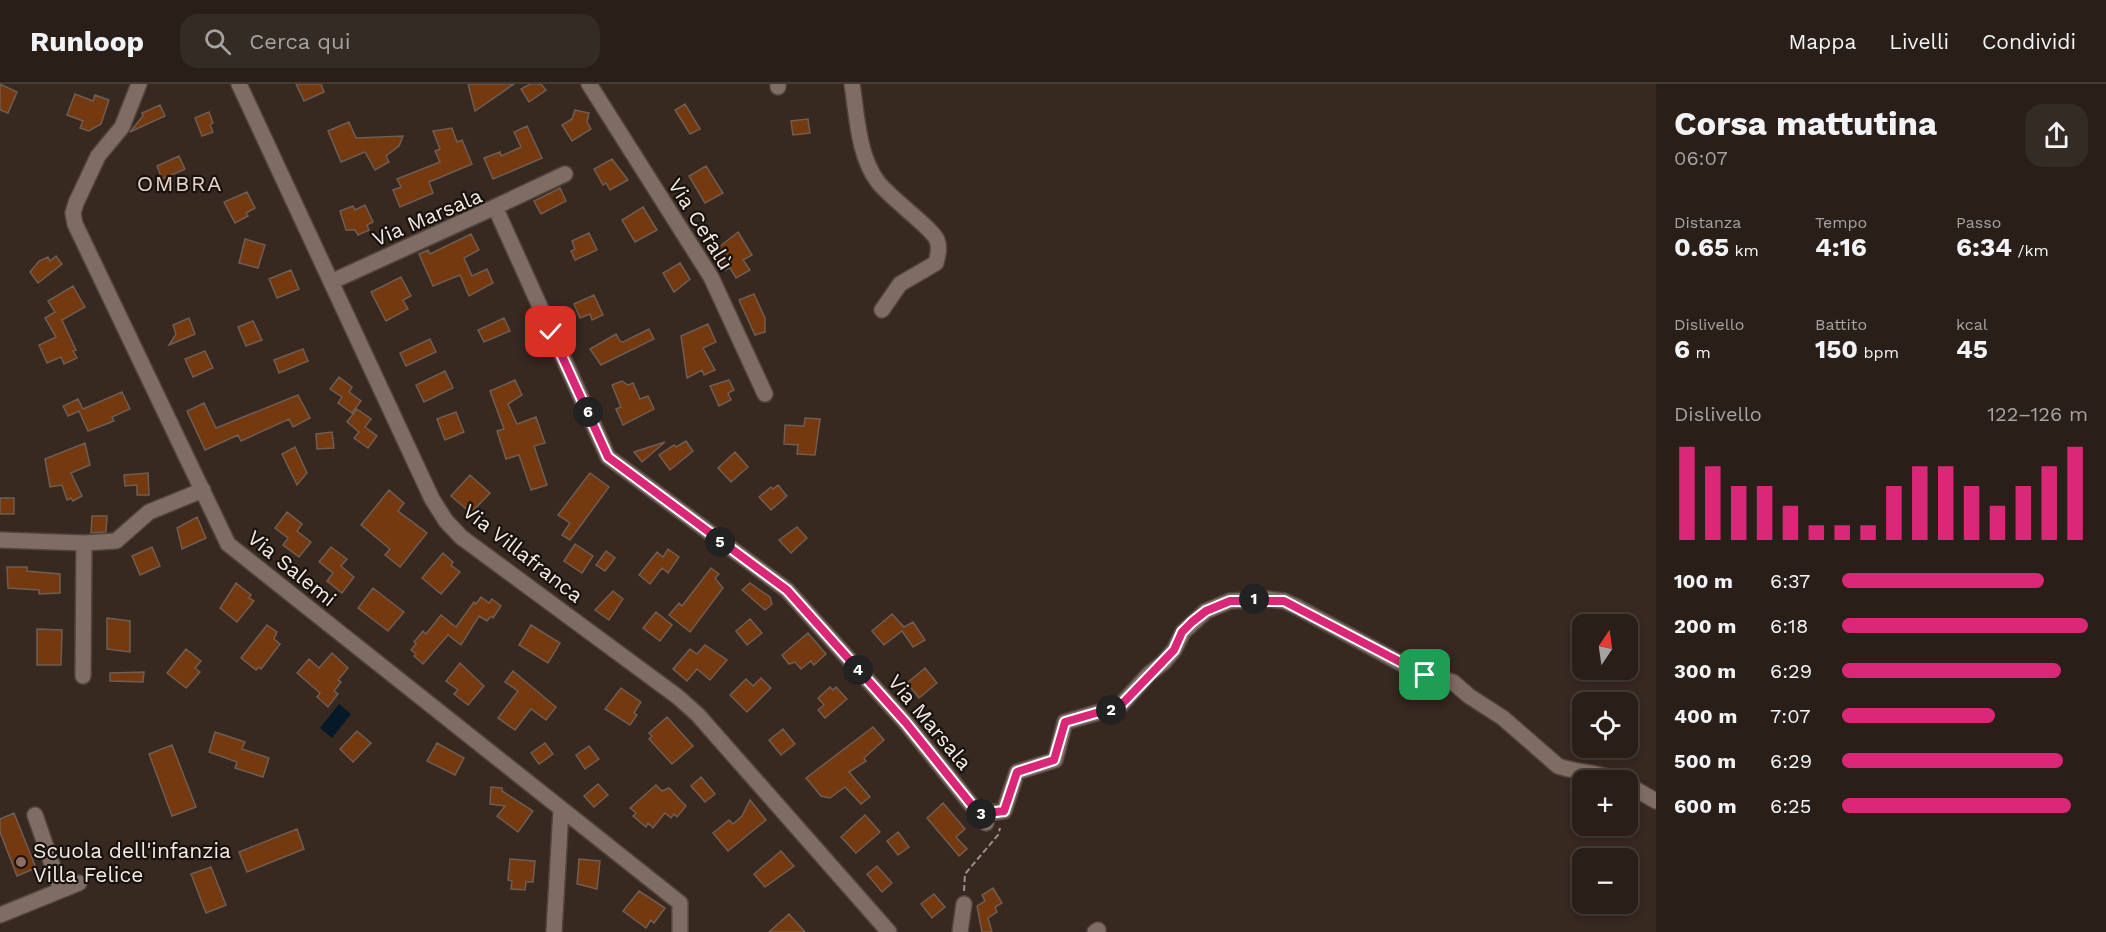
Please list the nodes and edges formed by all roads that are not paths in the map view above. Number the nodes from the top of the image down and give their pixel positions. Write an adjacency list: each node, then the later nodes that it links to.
1 (139, 84): 10 (street, Via Salemi)
2 (239, 84): 7 (street, Via Villafranca)
3 (589, 84): 9 (street, Via Cefalù)
4 (852, 84): 8 (street)
5 (566, 174): 6 (street)
6 (495, 207): 7 (street, Via Marsala); 14 (street, Via Marsala)
7 (333, 281): 25 (street, Via Villafranca)
8 (882, 310)
9 (765, 393)
10 (202, 490): 12 (street); 17 (street, Via Salemi)
11 (0, 540): 12 (street)
12 (84, 543): 13 (street)
13 (83, 676)
14 (1572, 770)
15 (1638, 791): 16 (street)
16 (1656, 801)
17 (561, 810): 23 (street); 24 (street, Via Salemi)
18 (35, 814): 20 (street)
19 (80, 883): 20 (street)
20 (61, 890): 22 (street)
21 (964, 904): 26 (street)
22 (0, 915)
23 (554, 932)
24 (680, 932)
25 (889, 932)
26 (960, 932)

